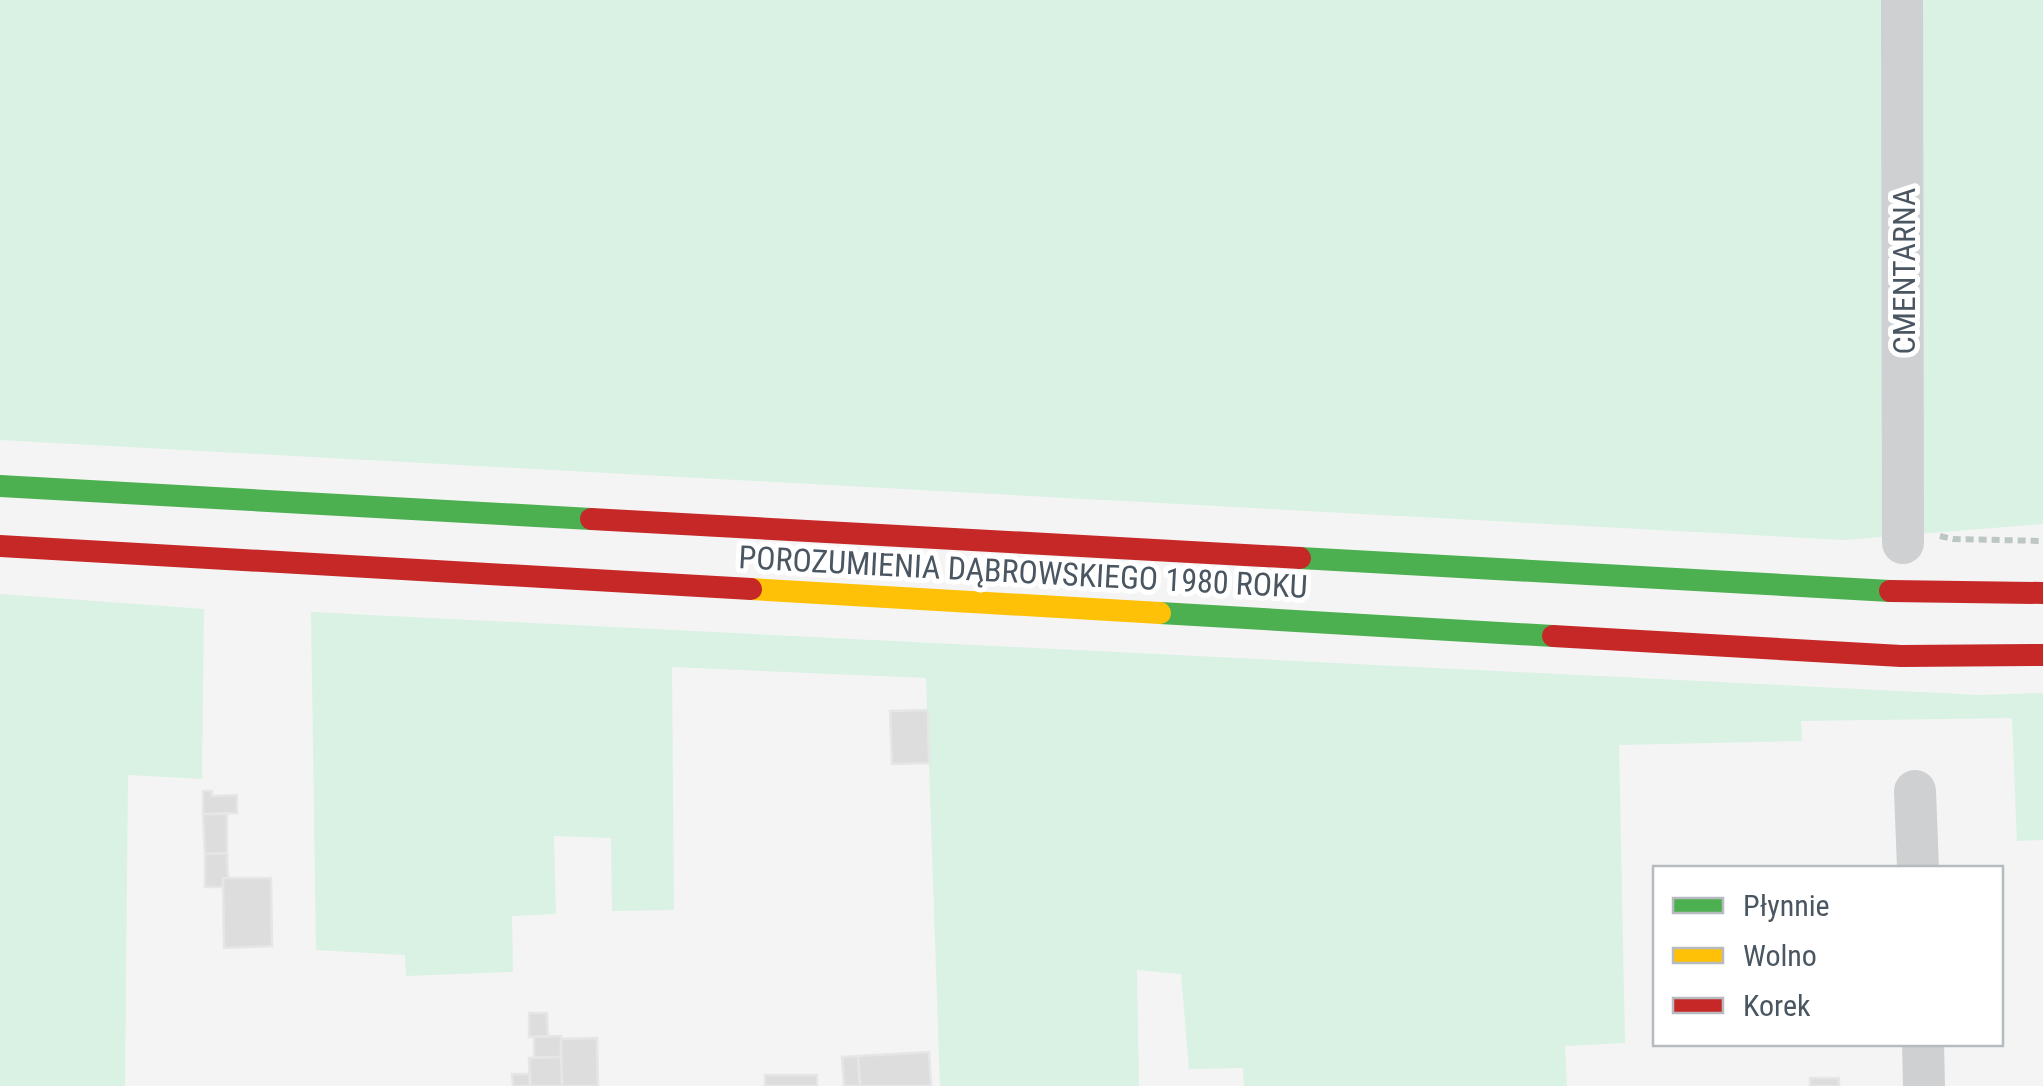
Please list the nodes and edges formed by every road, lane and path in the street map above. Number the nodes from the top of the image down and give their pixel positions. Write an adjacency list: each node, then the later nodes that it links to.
1 (1902, 0): 3 (street, CMENTARNA)
2 (0, 486): 6 (main road, POROZUMIENIA DĄBROWSKIEGO 1980 ROKU)
3 (1903, 535): 4 (path)
4 (2043, 540)
5 (0, 546): 7 (main road, POROZUMIENIA DĄBROWSKIEGO 1980 ROKU)
6 (2043, 593)
7 (2043, 655)
8 (1915, 791): 9 (street)
9 (1918, 866)
10 (1923, 1046): 11 (street)
11 (1924, 1086)

